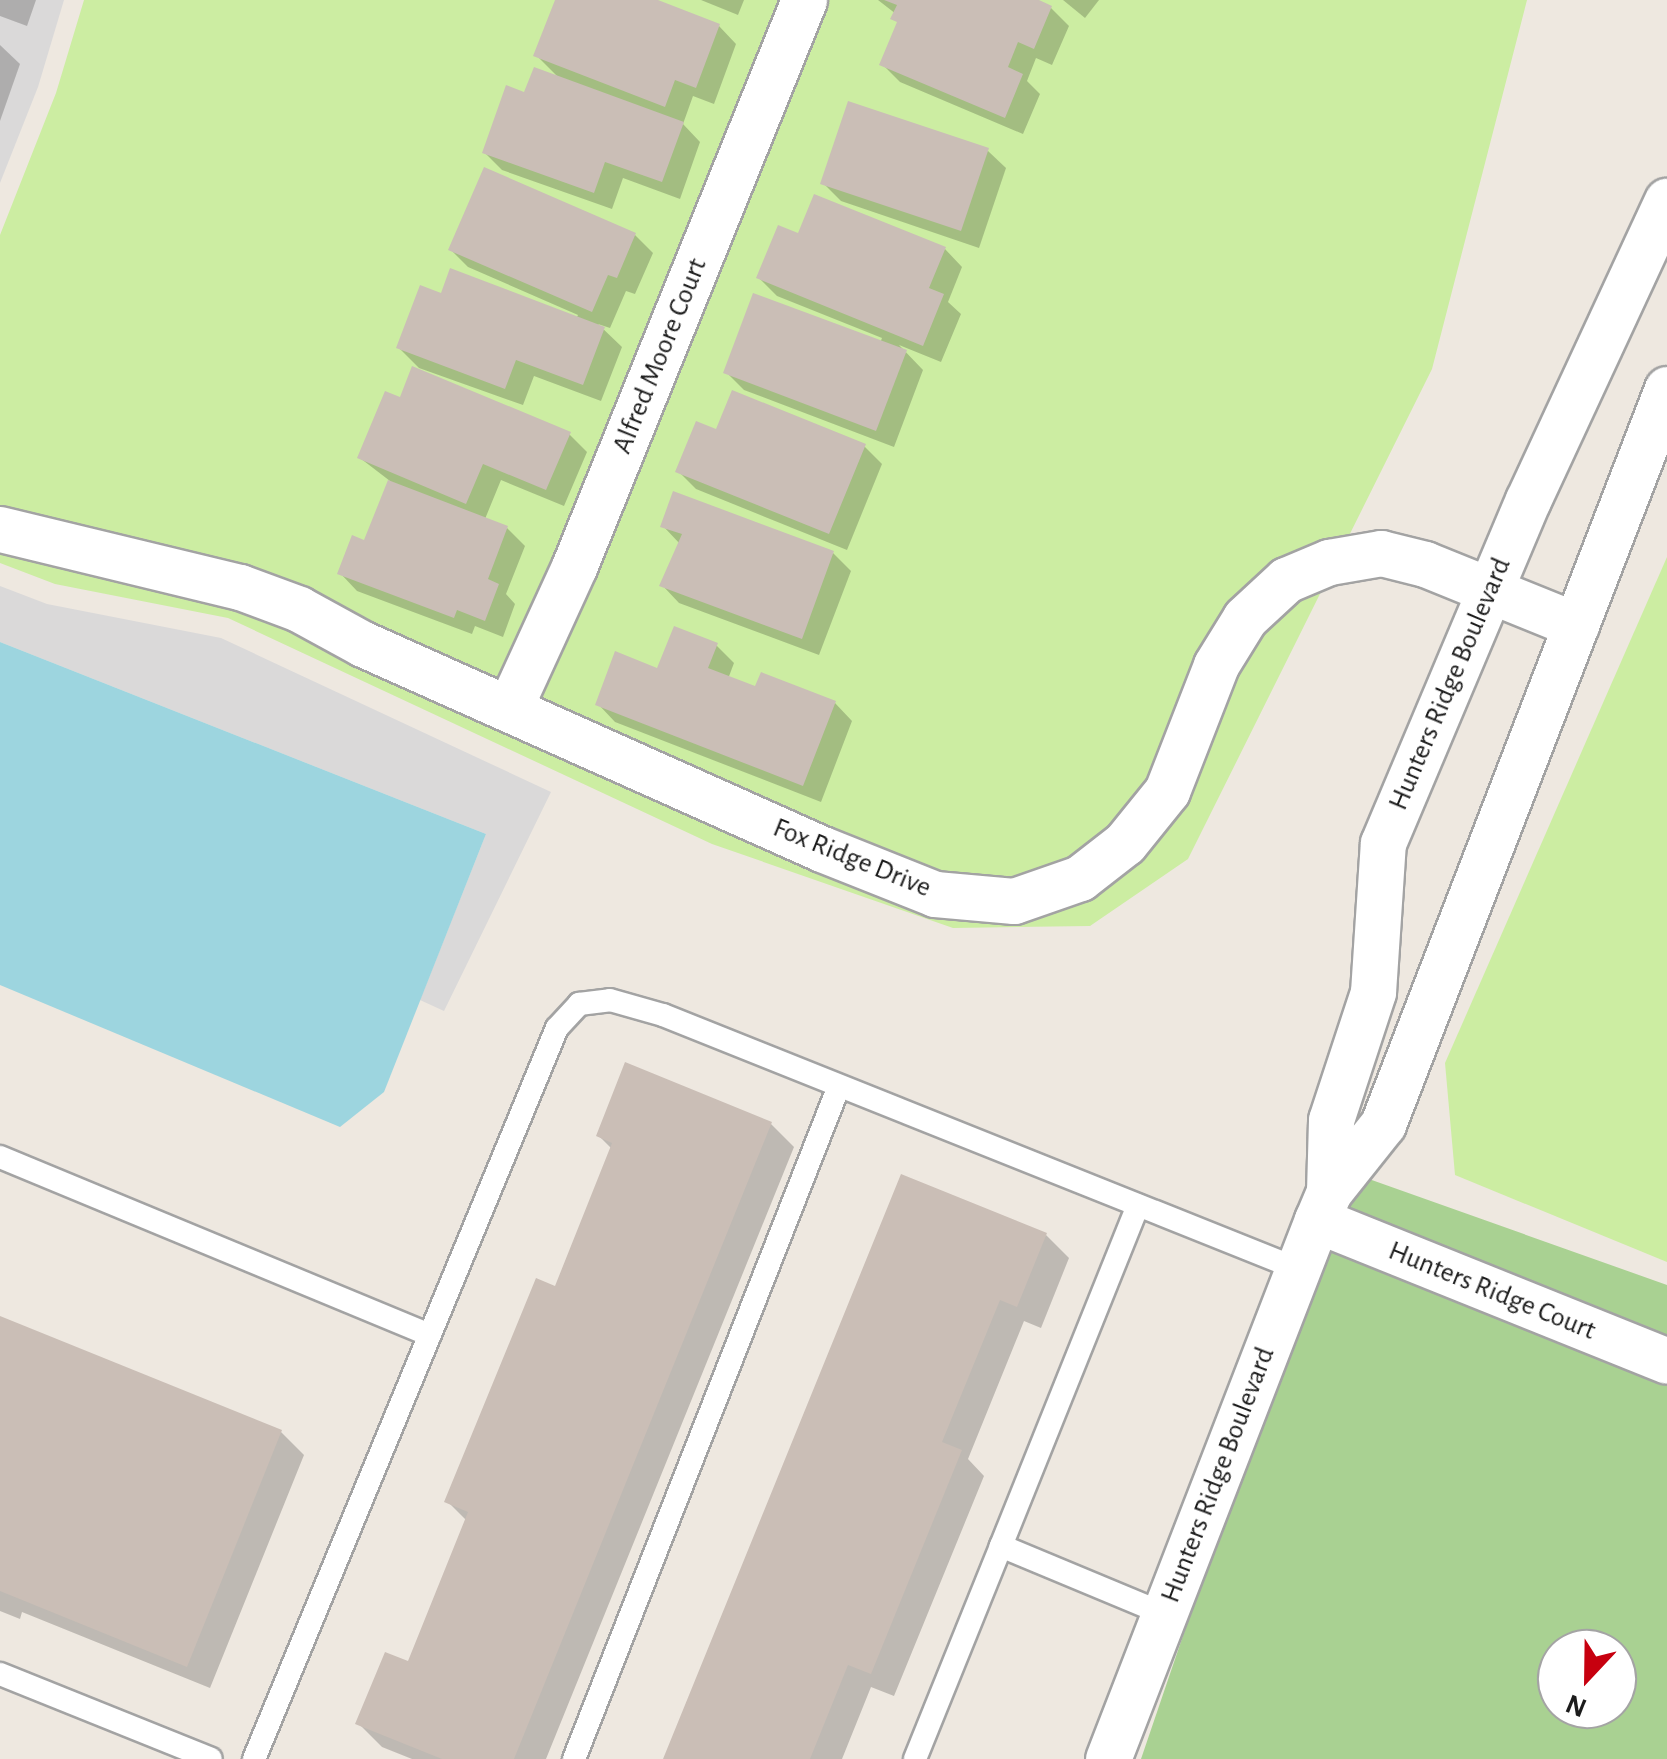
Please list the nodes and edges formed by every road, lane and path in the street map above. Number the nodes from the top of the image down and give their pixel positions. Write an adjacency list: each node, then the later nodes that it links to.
1 (804, 0): 7 (street, Alfred Moore Court)
2 (1667, 201): 5 (street, Hunters Ridge Boulevard)
3 (1667, 389): 6 (street, Hunters Ridge Boulevard)
4 (0, 529): 7 (street, Fox Ridge Drive)
5 (1489, 591): 6 (street, Fox Ridge Drive); 7 (street, Fox Ridge Drive); 11 (street, Hunters Ridge Boulevard)
6 (1576, 625): 11 (street, Hunters Ridge Boulevard)
7 (509, 709)
8 (839, 1086): 10 (lane); 13 (lane); 20 (lane)
9 (0, 1157): 13 (lane)
10 (1138, 1205): 12 (lane); 15 (lane)
11 (1323, 1206): 12 (street, Hunters Ridge Boulevard); 14 (street, Hunters Ridge Court)
12 (1298, 1268): 16 (street, Hunters Ridge Boulevard)
13 (430, 1335): 19 (lane)
14 (1667, 1361)
15 (1000, 1546): 16 (lane); 21 (lane)
16 (1164, 1614): 22 (street, Hunters Ridge Boulevard)
17 (0, 1674): 18 (lane)
18 (210, 1759)
19 (254, 1759)
20 (574, 1759)
21 (915, 1759)
22 (1108, 1759)

